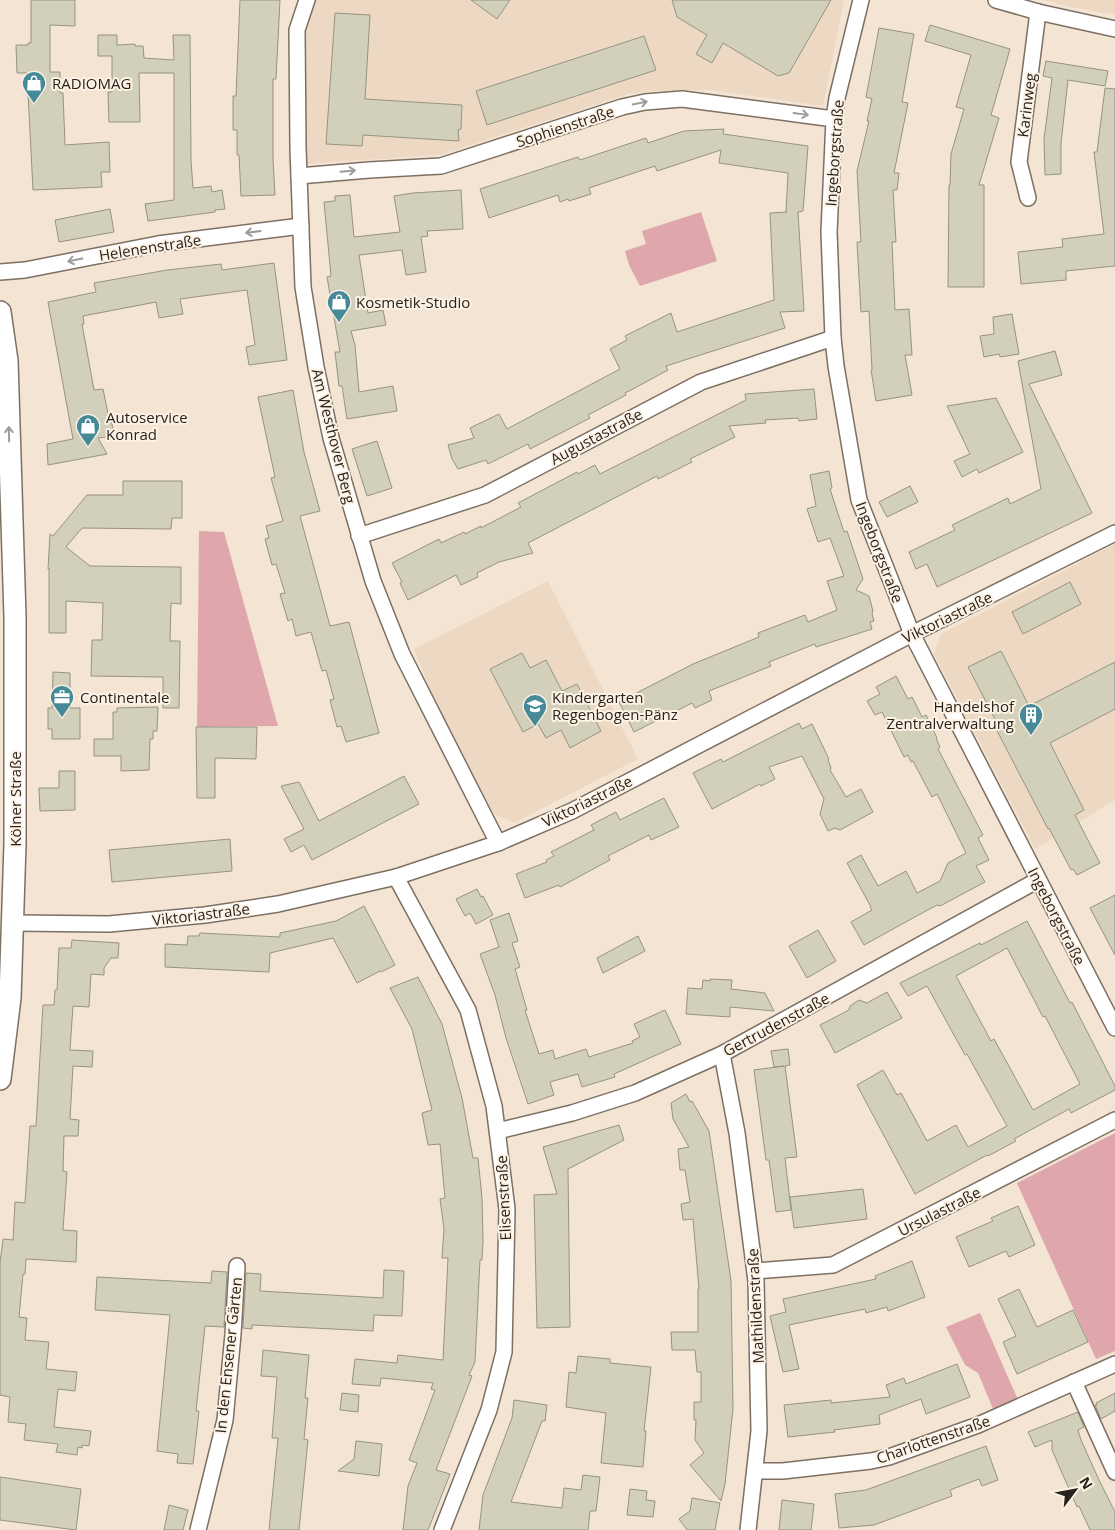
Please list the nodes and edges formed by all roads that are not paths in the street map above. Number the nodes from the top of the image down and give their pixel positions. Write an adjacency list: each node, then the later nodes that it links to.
1 (307, 0): 7 (street, Am Westhover Berg)
2 (861, 0): 6 (street, Ingeborgstraße)
3 (996, 0): 4 (street)
4 (1038, 12): 5 (street); 8 (street, Karinweg)
5 (1115, 29)
6 (834, 119): 7 (street, Sophienstraße, one-way to 6); 12 (street, Ingeborgstraße)
7 (299, 176): 9 (street, Am Westhover Berg)
8 (1028, 198)
9 (301, 226): 10 (street, Helenenstraße, one-way to 10); 16 (street, Am Westhover Berg)
10 (0, 272)
11 (0, 312): 14 (main road, Kölner Straße, one-way to 11)
12 (833, 338): 16 (street, Augustastraße); 17 (street, Ingeborgstraße)
13 (0, 471): 14 (main road, Kölner Straße)
14 (11, 518): 21 (main road, Kölner Straße)
15 (1115, 533): 17 (street, Viktoriastraße)
16 (360, 536): 18 (street, Am Westhover Berg)
17 (912, 634): 18 (street, Viktoriastraße); 20 (street, Ingeborgstraße)
18 (498, 843): 19 (street, Viktoriastraße)
19 (396, 876): 21 (street, Viktoriastraße); 26 (street, Elisenstraße)
20 (1038, 880): 22 (street, Ingeborgstraße); 23 (street, Gertrudenstraße)
21 (14, 923): 24 (main road, Kölner Straße)
22 (1115, 1028)
23 (722, 1054): 26 (street, Gertrudenstraße); 28 (street, Mathildenstraße)
24 (0, 1080)
25 (1115, 1120): 28 (street, Ursulastraße)
26 (498, 1131): 34 (street, Elisenstraße)
27 (237, 1266): 33 (street, In den Ensener Gärten)
28 (755, 1270): 31 (street, Mathildenstraße)
29 (1115, 1364): 30 (street, Charlottenstraße)
30 (1074, 1382): 31 (street, Charlottenstraße); 32 (street)
31 (756, 1471): 35 (street, Mathildenstraße)
32 (1115, 1472)
33 (198, 1530)
34 (442, 1530)
35 (748, 1530)

